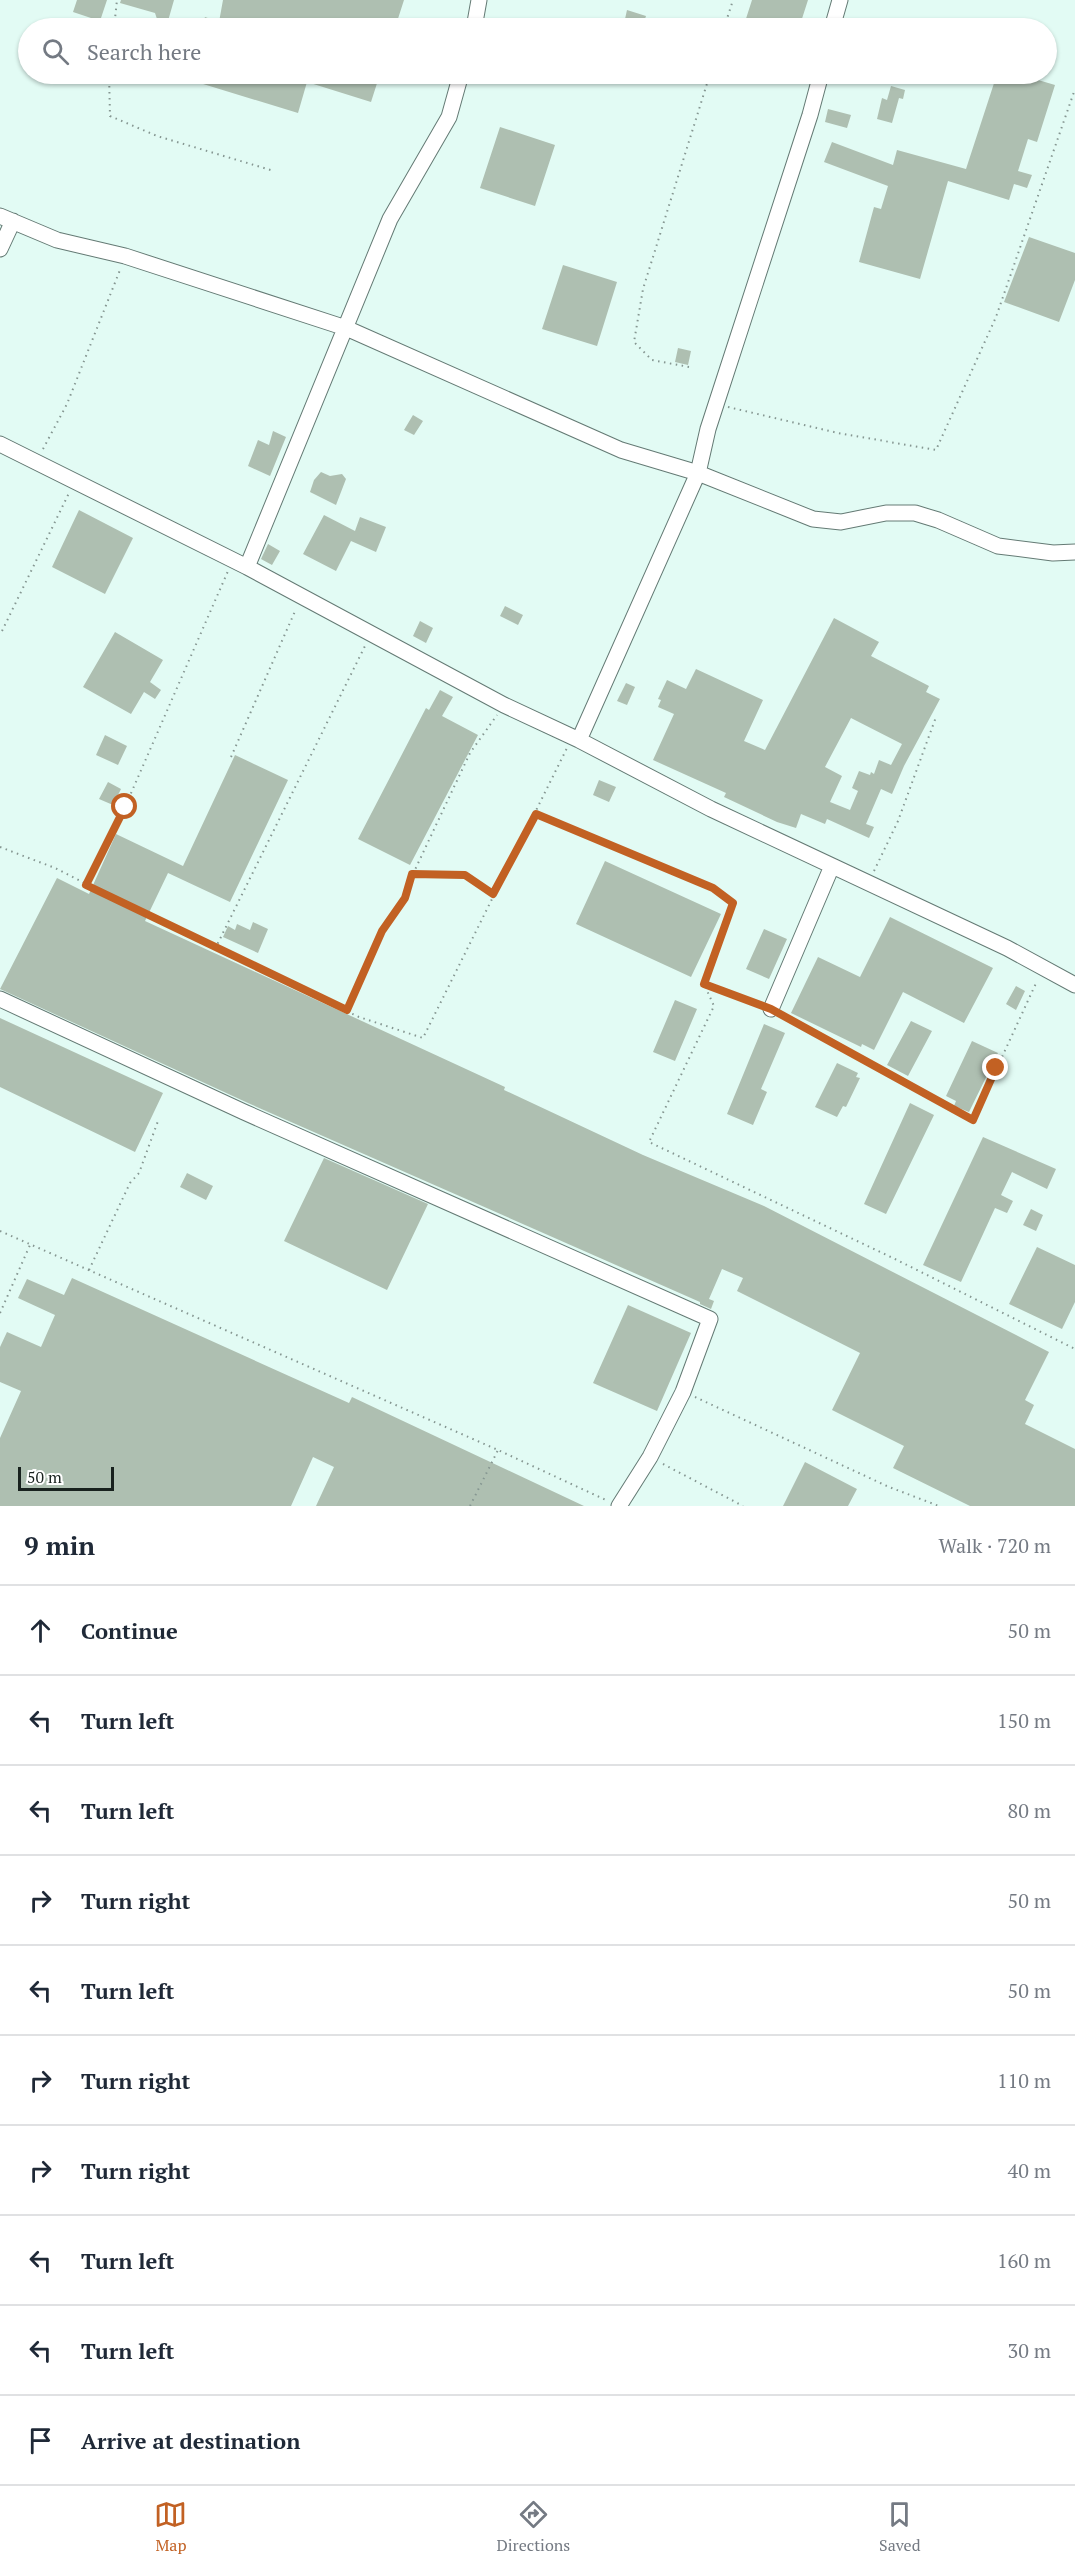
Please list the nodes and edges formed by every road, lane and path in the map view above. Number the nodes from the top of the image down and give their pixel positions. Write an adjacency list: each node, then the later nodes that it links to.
1 (117, 0): 5 (path)
2 (479, 0): 6 (street)
3 (733, 0): 7 (path)
4 (840, 0): 8 (street)
5 (115, 18)
6 (476, 18)
7 (727, 18)
8 (835, 18)
9 (109, 84): 14 (path)
10 (458, 84): 18 (street)
11 (707, 84): 19 (path)
12 (818, 84): 20 (street)
13 (1075, 88): 20 (path)
14 (274, 171)
15 (6, 219): 16 (street); 17 (street)
16 (0, 249)
17 (125, 256): 18 (street); 22 (path)
18 (346, 328): 23 (street); 28 (street)
19 (689, 367)
20 (717, 405): 23 (street)
21 (0, 444): 22 (street)
22 (36, 462): 24 (street)
23 (698, 473): 27 (street); 34 (street)
24 (74, 482): 28 (street); 30 (path)
25 (1075, 538): 27 (street)
26 (1075, 552): 27 (street)
27 (1053, 553)
28 (240, 564): 29 (street); 41 (path)
29 (301, 597): 31 (street); 35 (path)
30 (2, 632)
31 (372, 632): 32 (street); 43 (path)
32 (504, 705): 34 (street); 39 (path)
33 (936, 717): 40 (path)
34 (576, 739): 36 (path); 38 (street)
35 (231, 757)
36 (536, 814): 42 (path); 45 (path)
37 (0, 847): 41 (path)
38 (832, 866): 40 (street); 48 (street)
39 (412, 874): 42 (path); 49 (path)
40 (868, 882): 44 (street)
41 (86, 885): 43 (path)
42 (493, 894): 49 (path)
43 (215, 949): 49 (path)
44 (1043, 970): 46 (street); 48 (path)
45 (704, 984): 48 (path); 55 (path)
46 (1075, 985)
47 (0, 999): 56 (street)
48 (771, 1009)
49 (347, 1010)
50 (158, 1121): 53 (path)
51 (0, 1231): 52 (path)
52 (30, 1245): 53 (path); 54 (path)
53 (89, 1271): 57 (path)
54 (0, 1312)
55 (1075, 1349)
56 (683, 1392): 58 (street); 62 (path)
57 (498, 1450): 59 (path); 60 (path)
58 (650, 1457): 60 (street); 61 (path)
59 (470, 1506)
60 (619, 1506)
61 (743, 1506)
62 (939, 1506)

